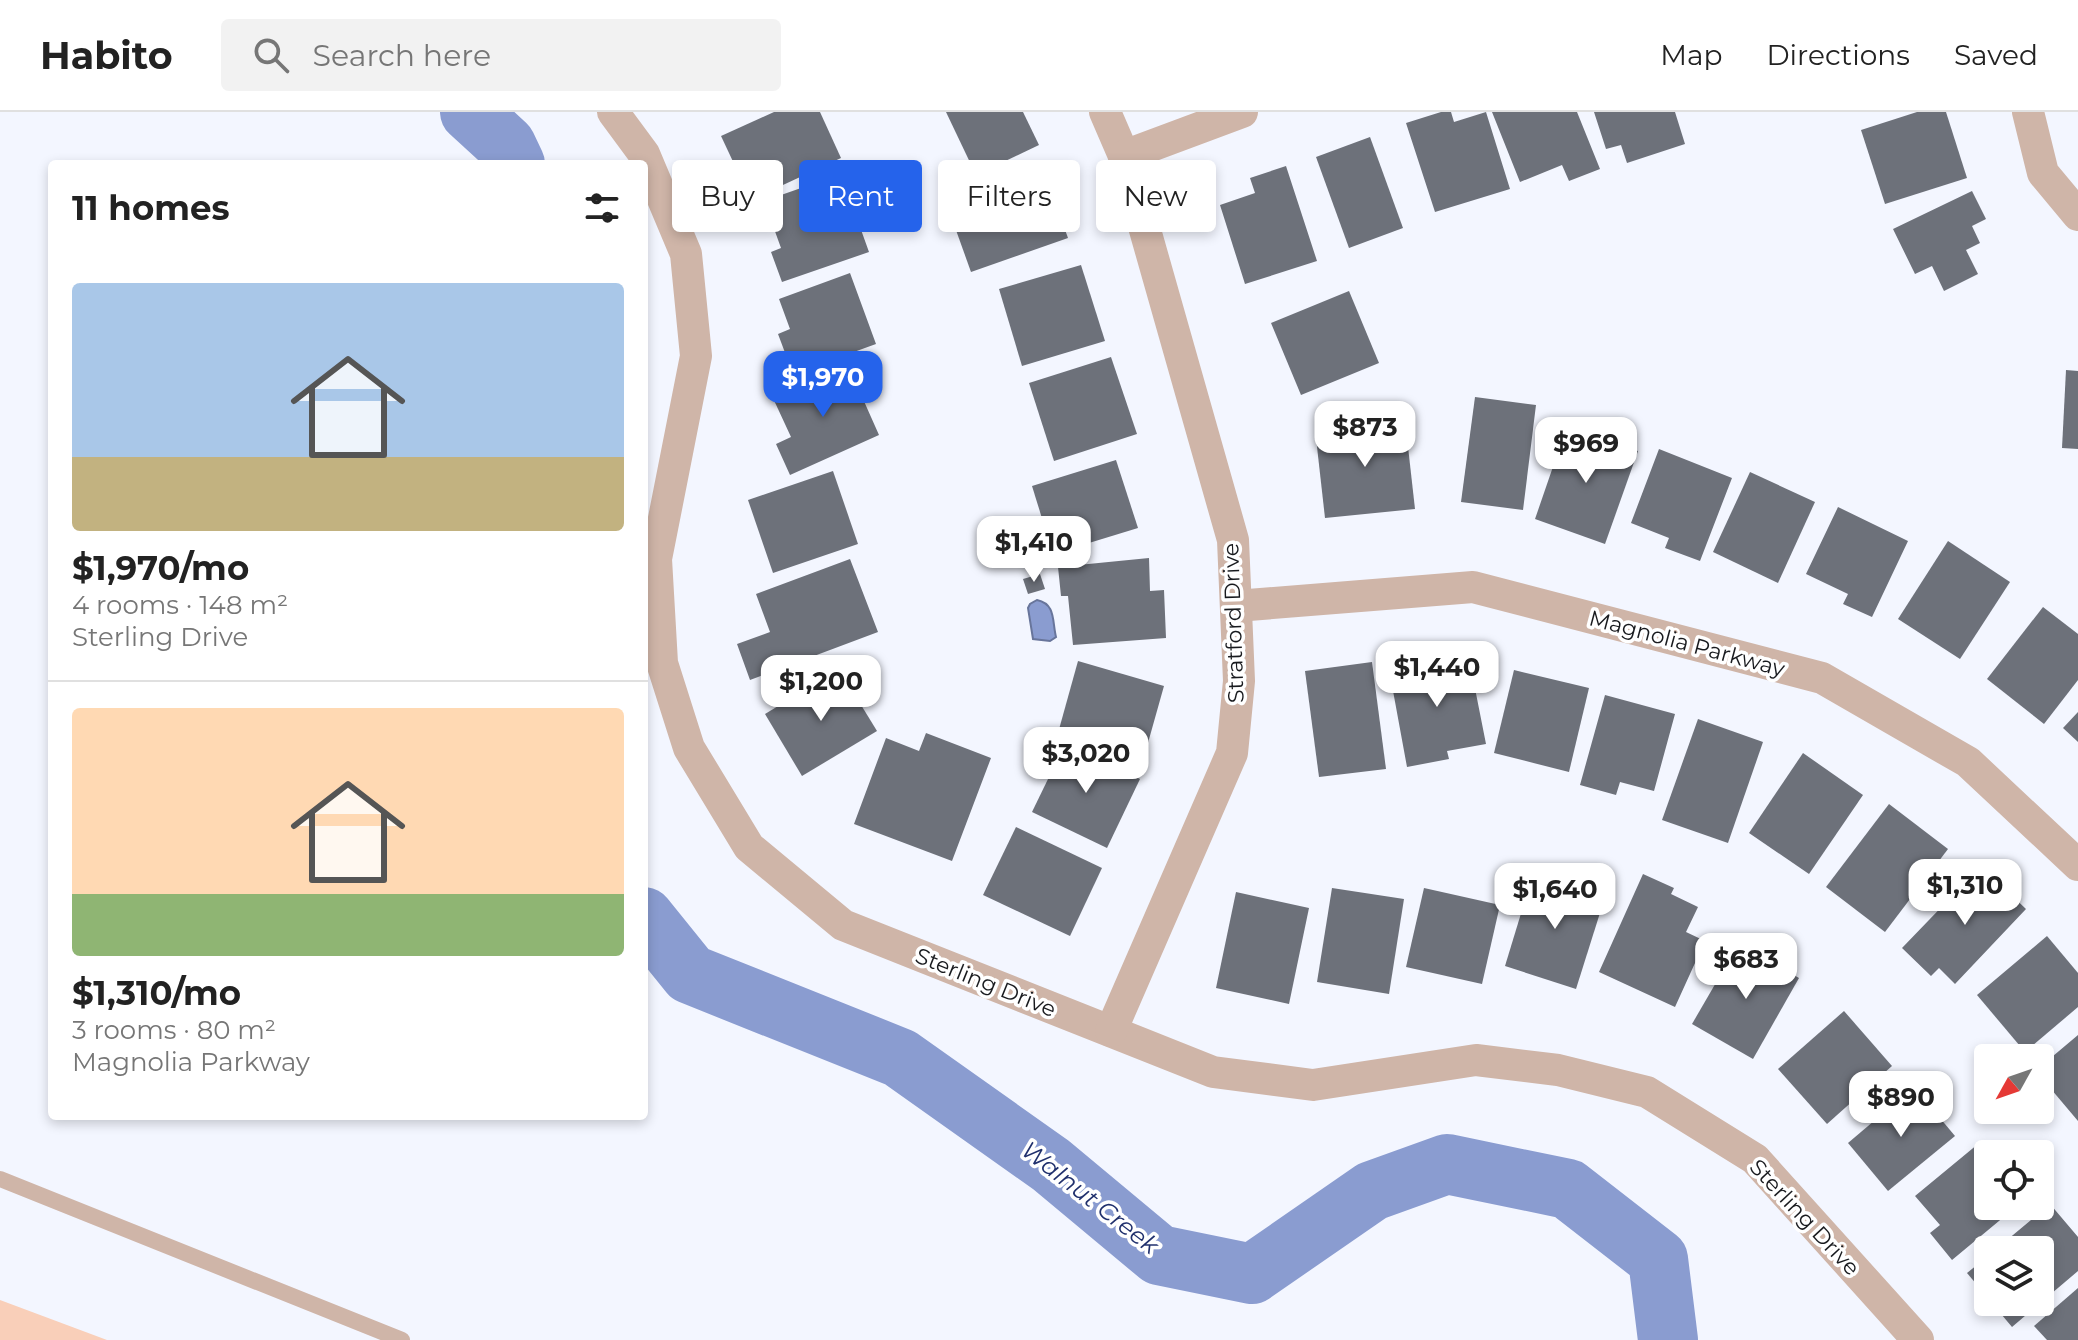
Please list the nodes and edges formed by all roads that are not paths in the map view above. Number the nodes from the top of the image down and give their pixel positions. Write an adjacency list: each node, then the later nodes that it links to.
1 (613, 112): 6 (street, Sterling Drive)
2 (1105, 112): 5 (street, Stratford Drive)
3 (1242, 112): 5 (street)
4 (2028, 112): 8 (street)
5 (1124, 156): 9 (street, Stratford Drive)
6 (647, 160)
7 (648, 164): 11 (street, Sterling Drive)
8 (2078, 215)
9 (1236, 606): 10 (street, Magnolia Parkway); 11 (street, Stratford Drive)
10 (2078, 865)
11 (1111, 1031): 14 (street, Sterling Drive)
12 (0, 1179): 13 (lane)
13 (402, 1340)
14 (1918, 1340)

